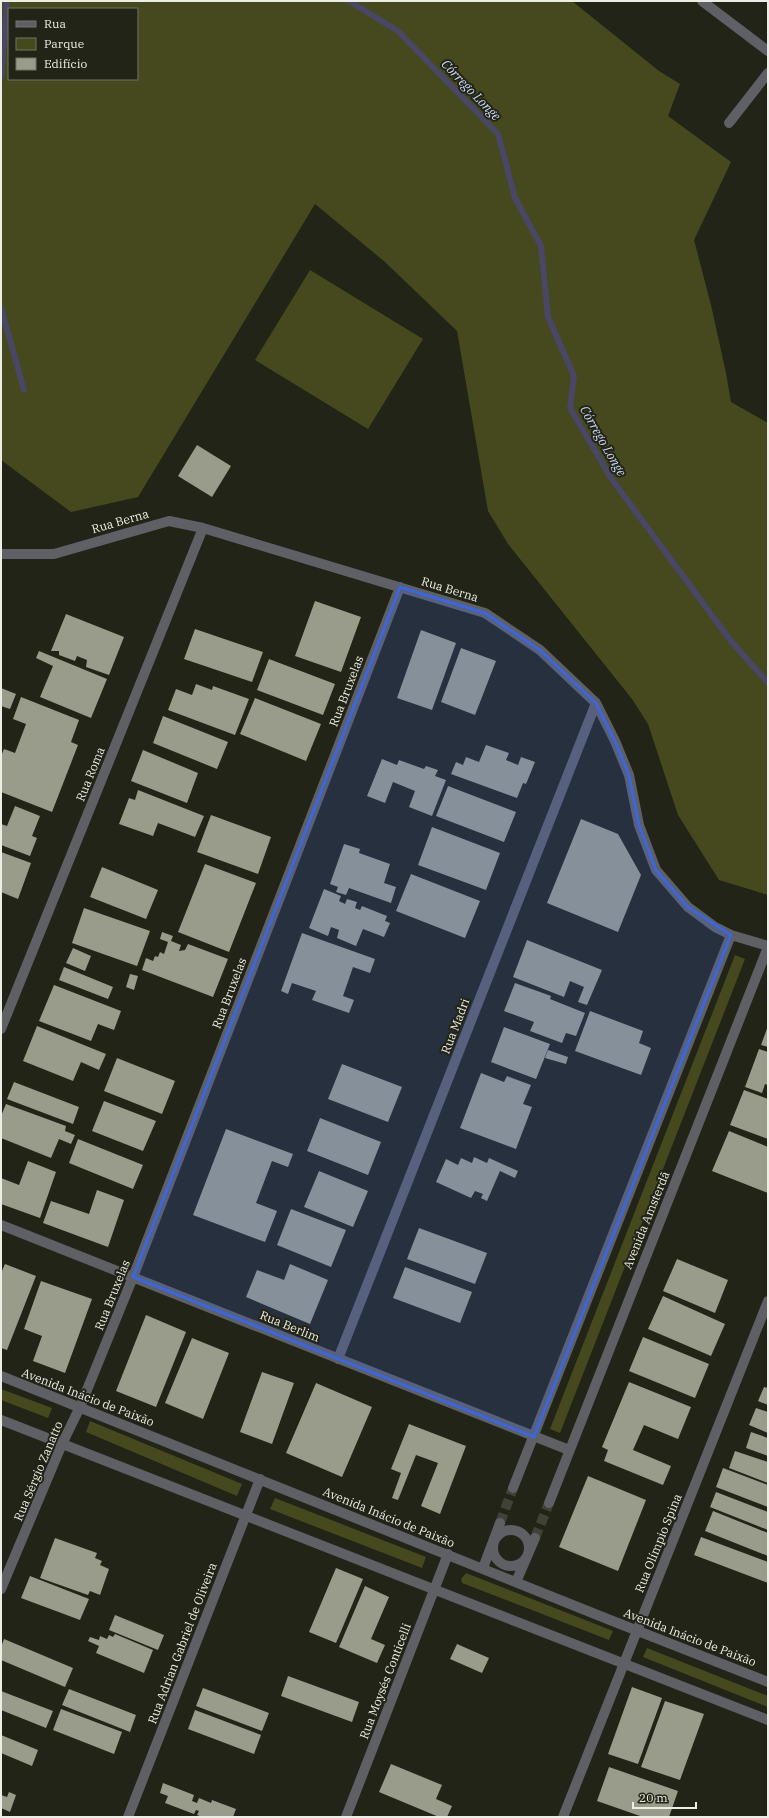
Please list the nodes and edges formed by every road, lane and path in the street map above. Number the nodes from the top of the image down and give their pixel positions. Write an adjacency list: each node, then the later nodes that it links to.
1 (702, 1): 2 (street)
2 (768, 51)
3 (768, 73): 4 (street)
4 (729, 123)
5 (203, 528): 6 (street, Rua Berna); 7 (street, Rua Berna); 11 (street, Rua Roma)
6 (1, 554)
7 (400, 588): 8 (street, Rua Berna); 13 (street, Rua Bruxelas)
8 (596, 703): 9 (street, Rua Berna); 15 (street, Rua Madri)
9 (731, 935): 10 (street, Rua Berna); 19 (street, Avenida Amsterdã)
10 (768, 946): 21 (street, Avenida Amsterdã)
11 (1, 1029)
12 (1, 1225): 13 (street, Rua Berlim)
13 (133, 1277): 15 (street, Rua Berlim); 17 (street, Rua Bruxelas)
14 (768, 1301): 35 (street, Rua Olímpio Spina)
15 (338, 1359): 19 (street, Rua Berlim)
16 (1, 1376): 17 (street, Avenida Inácio de Paixão)
17 (80, 1407): 20 (street, Rua Sérgio Zanatto); 22 (street, Avenida Inácio de Paixão)
18 (1, 1420): 20 (street)
19 (534, 1437): 21 (street, Rua Berlim); 23 (street, Avenida Amsterdã)
20 (62, 1444): 25 (street); 33 (street, Rua Sérgio Zanatto)
21 (568, 1450): 24 (street, Avenida Amsterdã)
22 (260, 1479): 25 (street, Rua Adrian Gabriel de Oliveira); 29 (street, Avenida Inácio de Paixão)
23 (513, 1488)
24 (549, 1503)
25 (246, 1514): 34 (street); 39 (street, Rua Adrian Gabriel de Oliveira)
26 (500, 1523): 28 (street)
27 (535, 1538): 30 (street)
28 (494, 1540): 30 (street); 30 (street); 31 (street)
29 (448, 1554): 31 (street, Avenida Inácio de Paixão); 34 (street, Rua Moysés Conticelli)
30 (528, 1554): 32 (street)
31 (483, 1568): 32 (street, Avenida Inácio de Paixão)
32 (516, 1582): 35 (street, Avenida Inácio de Paixão)
33 (1, 1589)
34 (434, 1589): 36 (street); 40 (street, Rua Moysés Conticelli)
35 (638, 1630): 36 (street, Rua Olímpio Spina); 37 (street, Avenida Inácio de Paixão)
36 (625, 1663): 38 (street); 41 (street, Rua Olímpio Spina)
37 (768, 1682)
38 (768, 1720)
39 (128, 1817)
40 (346, 1817)
41 (564, 1817)

